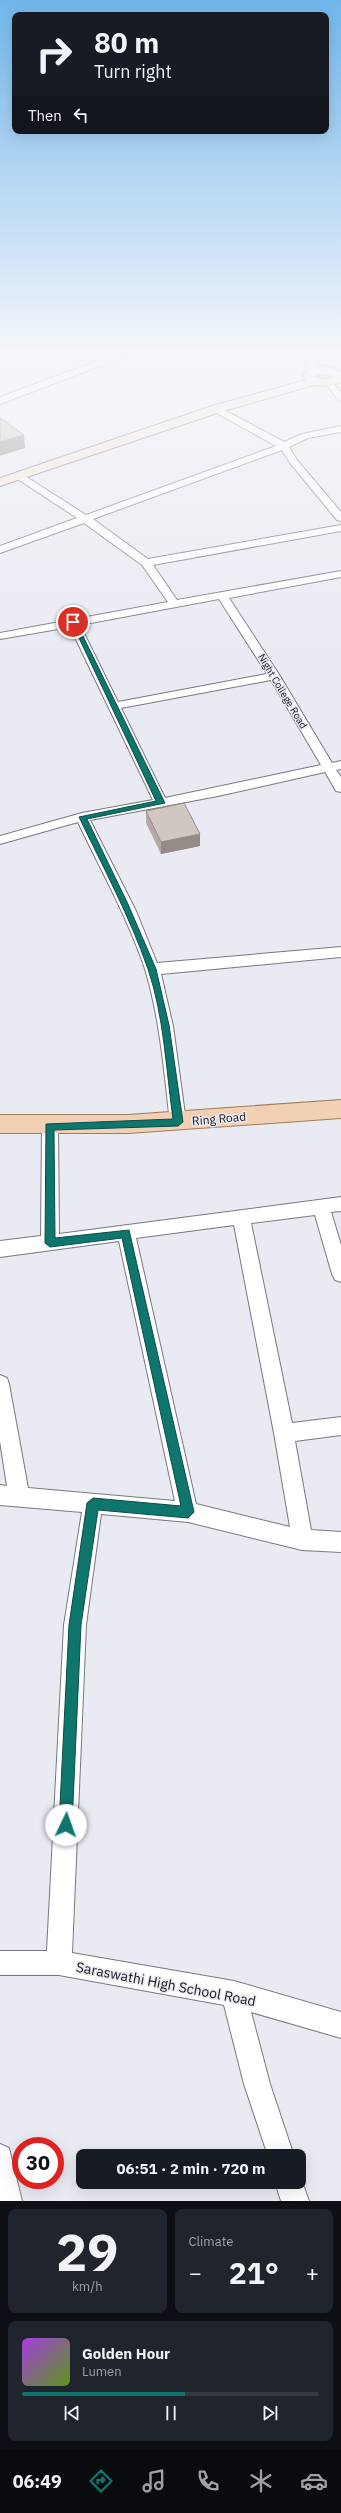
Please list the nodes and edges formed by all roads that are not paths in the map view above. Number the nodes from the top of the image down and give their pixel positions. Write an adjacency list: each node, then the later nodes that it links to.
1 (52, 457): 5 (main road)
2 (76, 457): 6 (main road)
3 (254, 457): 8 (street)
4 (290, 457): 9 (street)
5 (0, 474)
6 (19, 476): 7 (main road); 8 (street)
7 (0, 482)
8 (85, 518): 11 (street); 12 (street)
9 (341, 518)
10 (341, 528): 12 (street)
11 (0, 550)
12 (146, 563): 15 (street)
13 (341, 574): 14 (street)
14 (222, 596): 15 (street); 18 (street, Night College Road)
15 (175, 605): 16 (street)
16 (73, 622): 17 (street); 19 (street)
17 (0, 636)
18 (274, 676): 19 (street); 20 (street, Night College Road)
19 (114, 706): 22 (street)
20 (335, 767): 21 (street, Night College Road); 22 (street)
21 (341, 788)
22 (161, 803): 23 (street)
23 (82, 817): 24 (street); 26 (street)
24 (0, 840)
25 (341, 952): 26 (street)
26 (152, 969): 28 (street)
27 (341, 1109): 28 (main road, Ring Road)
28 (178, 1122): 30 (main road, Ring Road)
29 (0, 1124): 30 (main road, Ring Road)
30 (50, 1126): 35 (street)
31 (341, 1204): 32 (street)
32 (321, 1207): 33 (street); 37 (street)
33 (241, 1217): 34 (street); 40 (street)
34 (126, 1233): 35 (street); 43 (street)
35 (50, 1243): 36 (street)
36 (0, 1249)
37 (341, 1274)
38 (0, 1384): 41 (street)
39 (341, 1426): 40 (street)
40 (284, 1433): 44 (street)
41 (9, 1495): 42 (street)
42 (93, 1503): 43 (street); 47 (street)
43 (188, 1512): 44 (street)
44 (302, 1540): 45 (street)
45 (341, 1542)
46 (0, 1962): 47 (street, Saraswathi High School Road)
47 (59, 1963): 48 (street, Saraswathi High School Road)
48 (234, 1994): 49 (street, Saraswathi High School Road); 50 (street)
49 (341, 2025)
50 (279, 2149)
51 (0, 2157): 53 (street)
52 (291, 2189): 54 (street)
53 (8, 2201)
54 (295, 2201)

